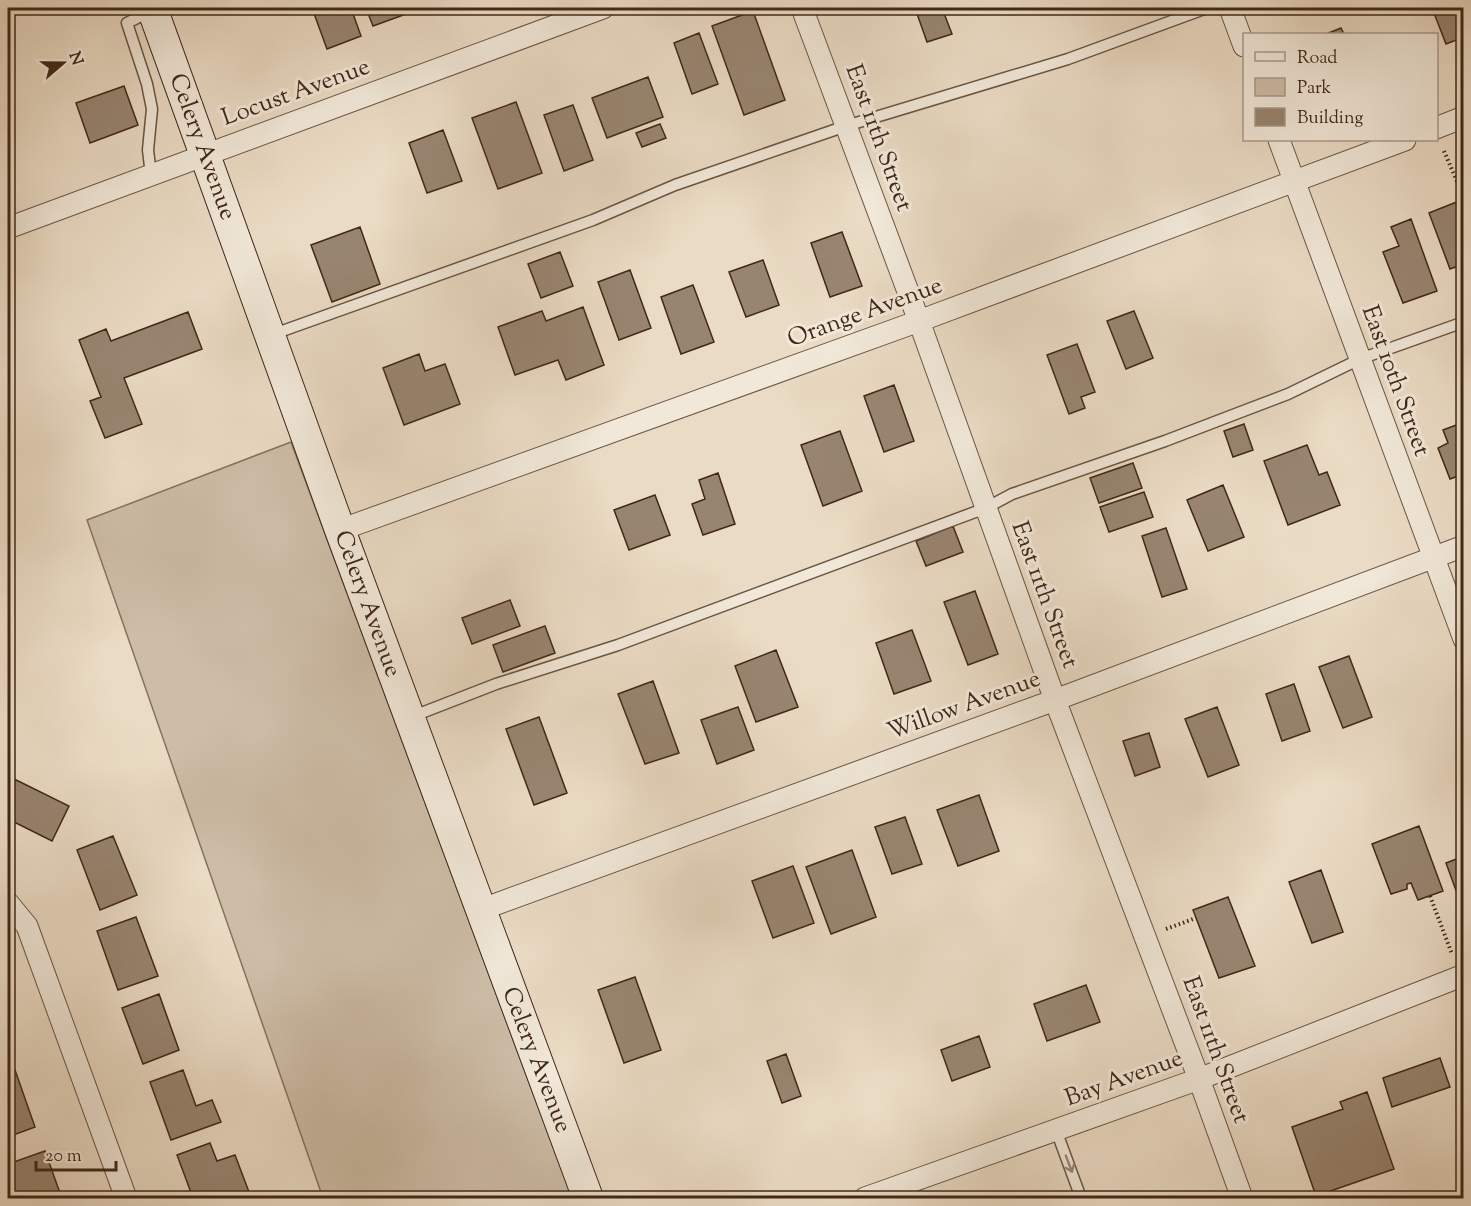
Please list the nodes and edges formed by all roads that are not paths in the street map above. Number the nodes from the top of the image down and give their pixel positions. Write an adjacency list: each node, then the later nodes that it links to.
1 (603, 8): 12 (street, Locust Avenue)
2 (802, 8): 8 (street, East 11th Street)
3 (1207, 8): 8 (lane)
4 (1230, 8): 6 (street)
5 (152, 9): 12 (main road, Celery Avenue); 13 (lane)
6 (1243, 41)
7 (1464, 117): 9 (street)
8 (846, 126): 16 (street, East 11th Street); 18 (lane)
9 (1439, 136)
10 (1279, 141): 14 (street, East 10th Street)
11 (1402, 141): 14 (street, Orange Avenue)
12 (204, 155): 13 (street, Locust Avenue); 18 (main road, Celery Avenue)
13 (151, 174): 15 (street, Locust Avenue)
14 (1294, 181): 16 (street, Orange Avenue); 19 (street, East 10th Street)
15 (8, 228)
16 (919, 321): 20 (street, East 11th Street); 21 (street, Orange Avenue)
17 (1464, 322): 19 (lane)
18 (270, 335): 21 (main road, Celery Avenue)
19 (1360, 359): 20 (lane); 23 (street, East 10th Street)
20 (986, 508): 25 (street, East 11th Street); 26 (lane)
21 (340, 530): 26 (main road, Celery Avenue)
22 (1464, 546): 23 (street, Willow Avenue)
23 (1434, 557): 24 (street, East 10th Street); 25 (street, Willow Avenue)
24 (1464, 639)
25 (1055, 700): 28 (street, Willow Avenue); 30 (street, East 11th Street)
26 (409, 718): 28 (main road, Celery Avenue)
27 (8, 903): 32 (street)
28 (480, 910): 33 (main road, Celery Avenue)
29 (1462, 975): 30 (street, Bay Avenue)
30 (1199, 1079): 31 (street, Bay Avenue); 36 (street, East 11th Street)
31 (1056, 1130): 34 (street, Bay Avenue); 35 (lane, one-way to 35)
32 (126, 1198)
33 (588, 1198)
34 (865, 1198)
35 (1081, 1198)
36 (1242, 1198)

